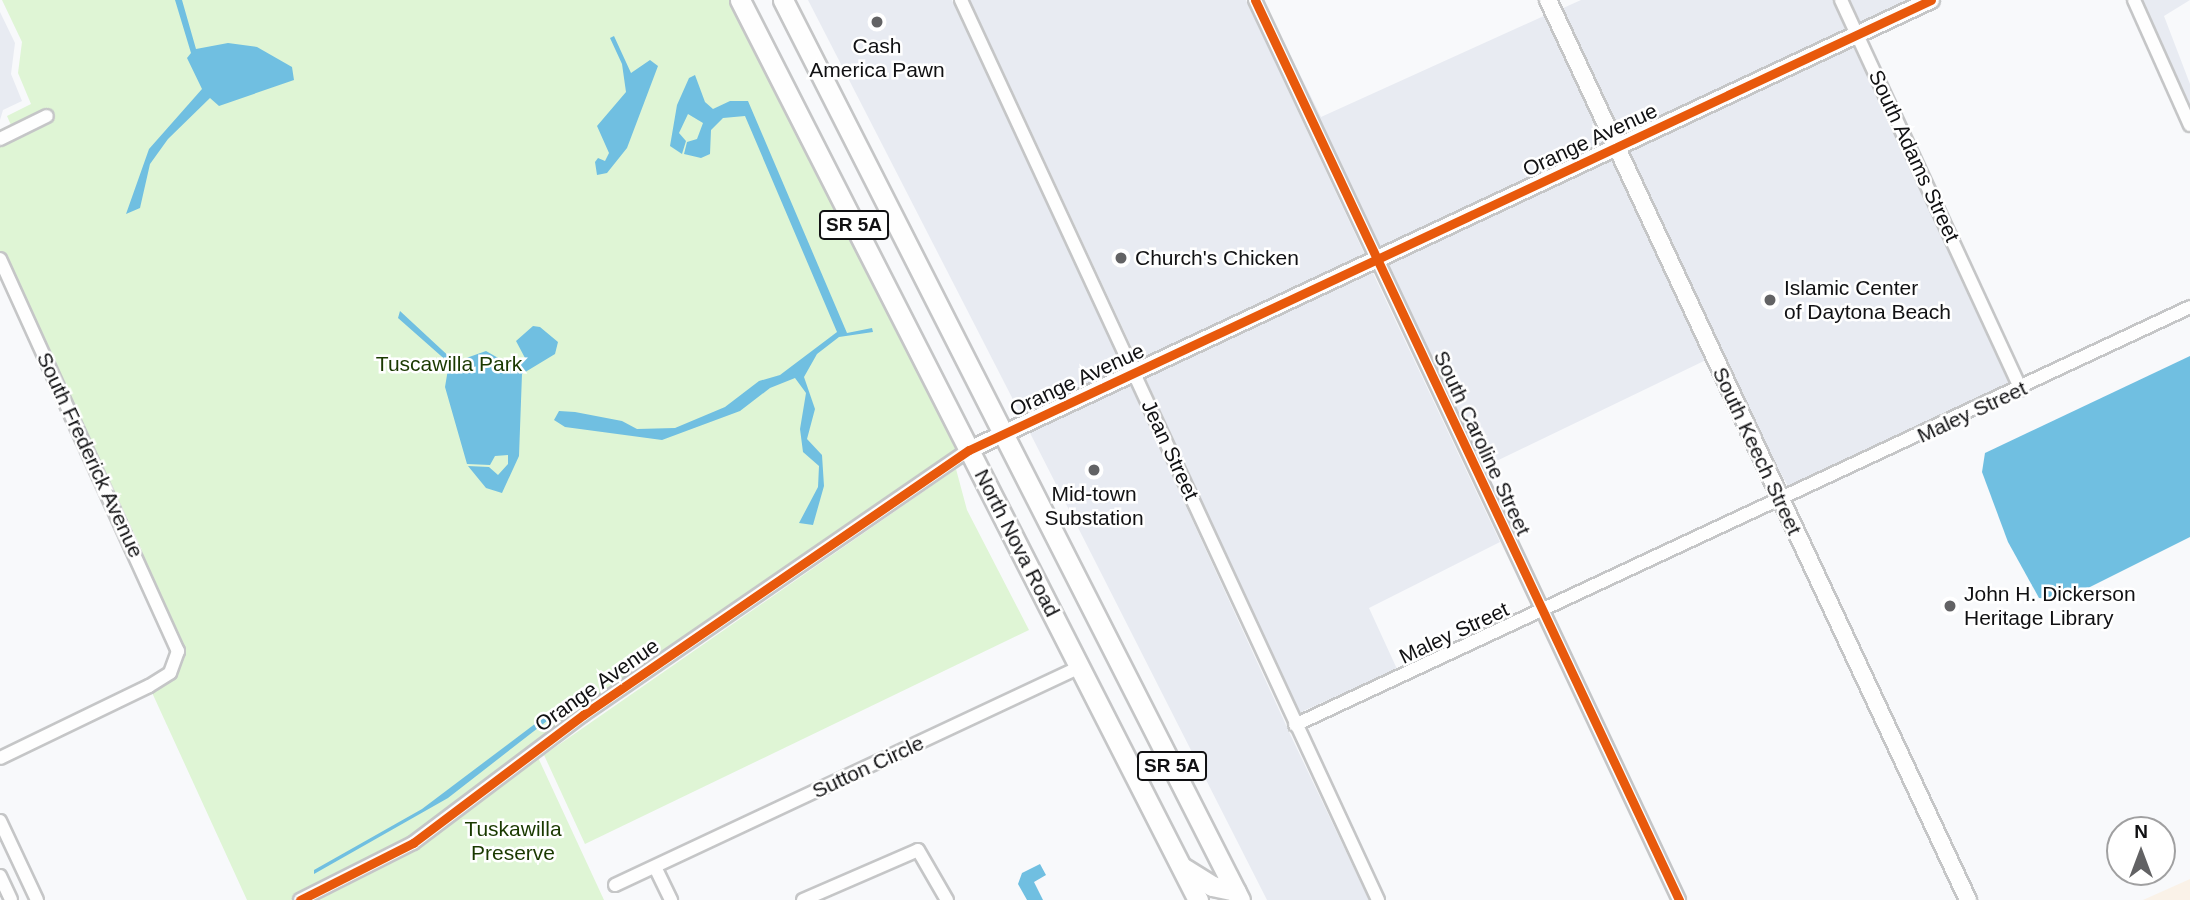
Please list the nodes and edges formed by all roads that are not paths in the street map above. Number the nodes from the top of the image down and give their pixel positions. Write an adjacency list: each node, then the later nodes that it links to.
1 (740, 0): 20 (main road, North Nova Road / SR 5A)
2 (783, 0): 19 (main road, North Nova Road / SR 5A)
3 (961, 0): 17 (street, Jean Street)
4 (1255, 0): 15 (street, South Caroline Street)
5 (1548, 0): 13 (street, South Keech Street)
6 (1841, 0): 9 (street, South Adams Street)
7 (1931, 0): 9 (street, Orange Avenue)
8 (2134, 0): 11 (street)
9 (1857, 34): 13 (street, Orange Avenue); 18 (street, South Adams Street)
10 (47, 116): 12 (street)
11 (2190, 125)
12 (0, 139)
13 (1616, 147): 15 (street, Orange Avenue); 21 (street, South Keech Street)
14 (0, 259): 25 (street, South Frederick Avenue)
15 (1376, 259): 17 (street, Orange Avenue); 22 (street, South Caroline Street)
16 (2190, 307): 18 (street, Maley Street)
17 (1134, 372): 19 (street, Orange Avenue); 24 (street, Jean Street)
18 (2021, 389): 21 (street, Maley Street)
19 (1003, 434): 20 (street, Orange Avenue); 31 (main road, North Nova Road / SR 5A)
20 (969, 450): 23 (main road, North Nova Road / SR 5A); 34 (street, Orange Avenue)
21 (1780, 502): 22 (street, Maley Street); 41 (street, South Keech Street)
22 (1542, 611): 24 (street, Maley Street); 40 (street, South Caroline Street)
23 (1080, 667): 27 (main road, North Nova Road / SR 5A); 28 (street, Sutton Circle)
24 (1295, 725): 39 (street, Jean Street)
25 (0, 758)
26 (0, 821): 33 (street)
27 (1181, 866): 31 (main road); 38 (main road, North Nova Road / SR 5A)
28 (655, 867): 30 (street, Sutton Circle); 35 (street)
29 (0, 876): 32 (street)
30 (615, 885)
31 (1238, 895)
32 (11, 900)
33 (37, 900)
34 (300, 900)
35 (671, 900)
36 (803, 900): 37 (street)
37 (947, 900)
38 (1198, 900)
39 (1378, 900)
40 (1679, 900)
41 (1968, 900)

